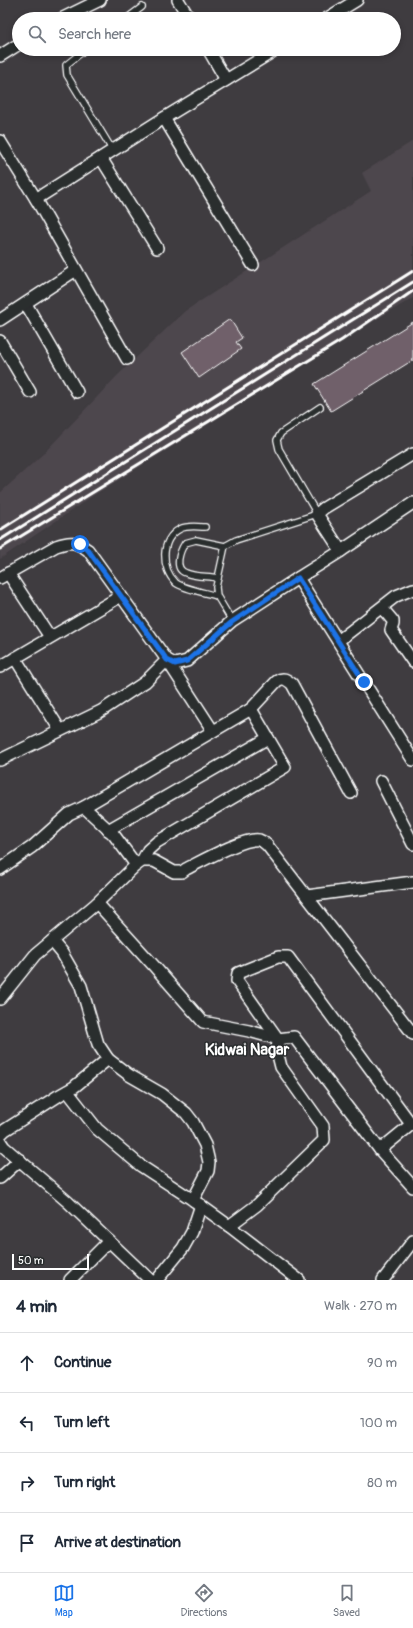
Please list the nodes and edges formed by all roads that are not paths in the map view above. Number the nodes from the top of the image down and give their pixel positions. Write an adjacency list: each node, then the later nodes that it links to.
1 (100, 0): 5 (street)
2 (178, 0): 7 (street)
3 (357, 0): 8 (street)
4 (142, 7): 6 (lane)
5 (75, 12)
6 (135, 12)
7 (186, 12)
8 (337, 12)
9 (12, 48): 10 (street)
10 (0, 56)
11 (77, 56): 17 (lane)
12 (212, 56): 14 (street)
13 (265, 56): 14 (street)
14 (226, 80): 15 (street)
15 (164, 118): 17 (street); 21 (street)
16 (0, 140): 19 (street)
17 (112, 151): 18 (street)
18 (101, 158): 19 (street); 20 (street)
19 (36, 199): 22 (street)
20 (157, 248)
21 (253, 265)
22 (76, 270): 23 (street); 26 (street)
23 (26, 304): 24 (street); 28 (street)
24 (0, 320)
25 (0, 341): 27 (street)
26 (127, 359)
27 (30, 392)
28 (77, 392)
29 (320, 406): 32 (lane)
30 (413, 454): 32 (street)
31 (413, 503): 35 (street)
32 (317, 514): 34 (lane); 35 (street)
33 (205, 528): 41 (lane)
34 (225, 546): 37 (lane); 37 (lane)
35 (341, 551): 38 (street)
36 (4, 576): 40 (street); 44 (street)
37 (218, 578): 41 (lane)
38 (298, 578): 43 (street); 45 (street)
39 (413, 589): 42 (street)
40 (121, 596): 44 (street); 47 (street)
41 (218, 596): 43 (lane)
42 (382, 608): 45 (street); 48 (street)
43 (232, 622): 47 (street)
44 (50, 638): 46 (street)
45 (338, 641): 55 (street)
46 (15, 658): 49 (street); 51 (street)
47 (167, 660): 51 (street); 52 (street)
48 (413, 662)
49 (0, 667)
50 (251, 709): 52 (street); 53 (street); 57 (street)
51 (60, 730): 54 (street)
52 (212, 731): 58 (street)
53 (268, 738): 59 (street); 61 (street)
54 (0, 760)
55 (413, 760)
56 (380, 781): 60 (street)
57 (351, 793)
58 (84, 807): 59 (street); 62 (street)
59 (108, 830): 61 (street)
60 (413, 843)
61 (139, 863): 64 (street); 65 (street)
62 (0, 869)
63 (413, 882): 64 (street)
64 (307, 896): 68 (street)
65 (97, 903): 66 (street); 69 (street)
66 (52, 941): 67 (street); 70 (street)
67 (1, 995)
68 (413, 1034)
69 (278, 1039): 72 (street); 75 (street); 80 (street)
70 (108, 1059): 71 (street); 79 (street)
71 (68, 1092): 73 (street); 79 (street)
72 (412, 1123): 75 (street)
73 (0, 1135)
74 (0, 1142): 76 (street)
75 (380, 1150): 78 (street)
76 (20, 1160): 77 (street); 81 (street)
77 (0, 1178)
78 (413, 1187)
79 (197, 1202): 80 (street); 85 (street)
80 (229, 1226): 86 (street)
81 (109, 1241): 83 (street); 84 (street)
82 (413, 1241): 87 (street)
83 (70, 1280)
84 (150, 1280)
85 (157, 1280)
86 (300, 1280)
87 (383, 1280)

